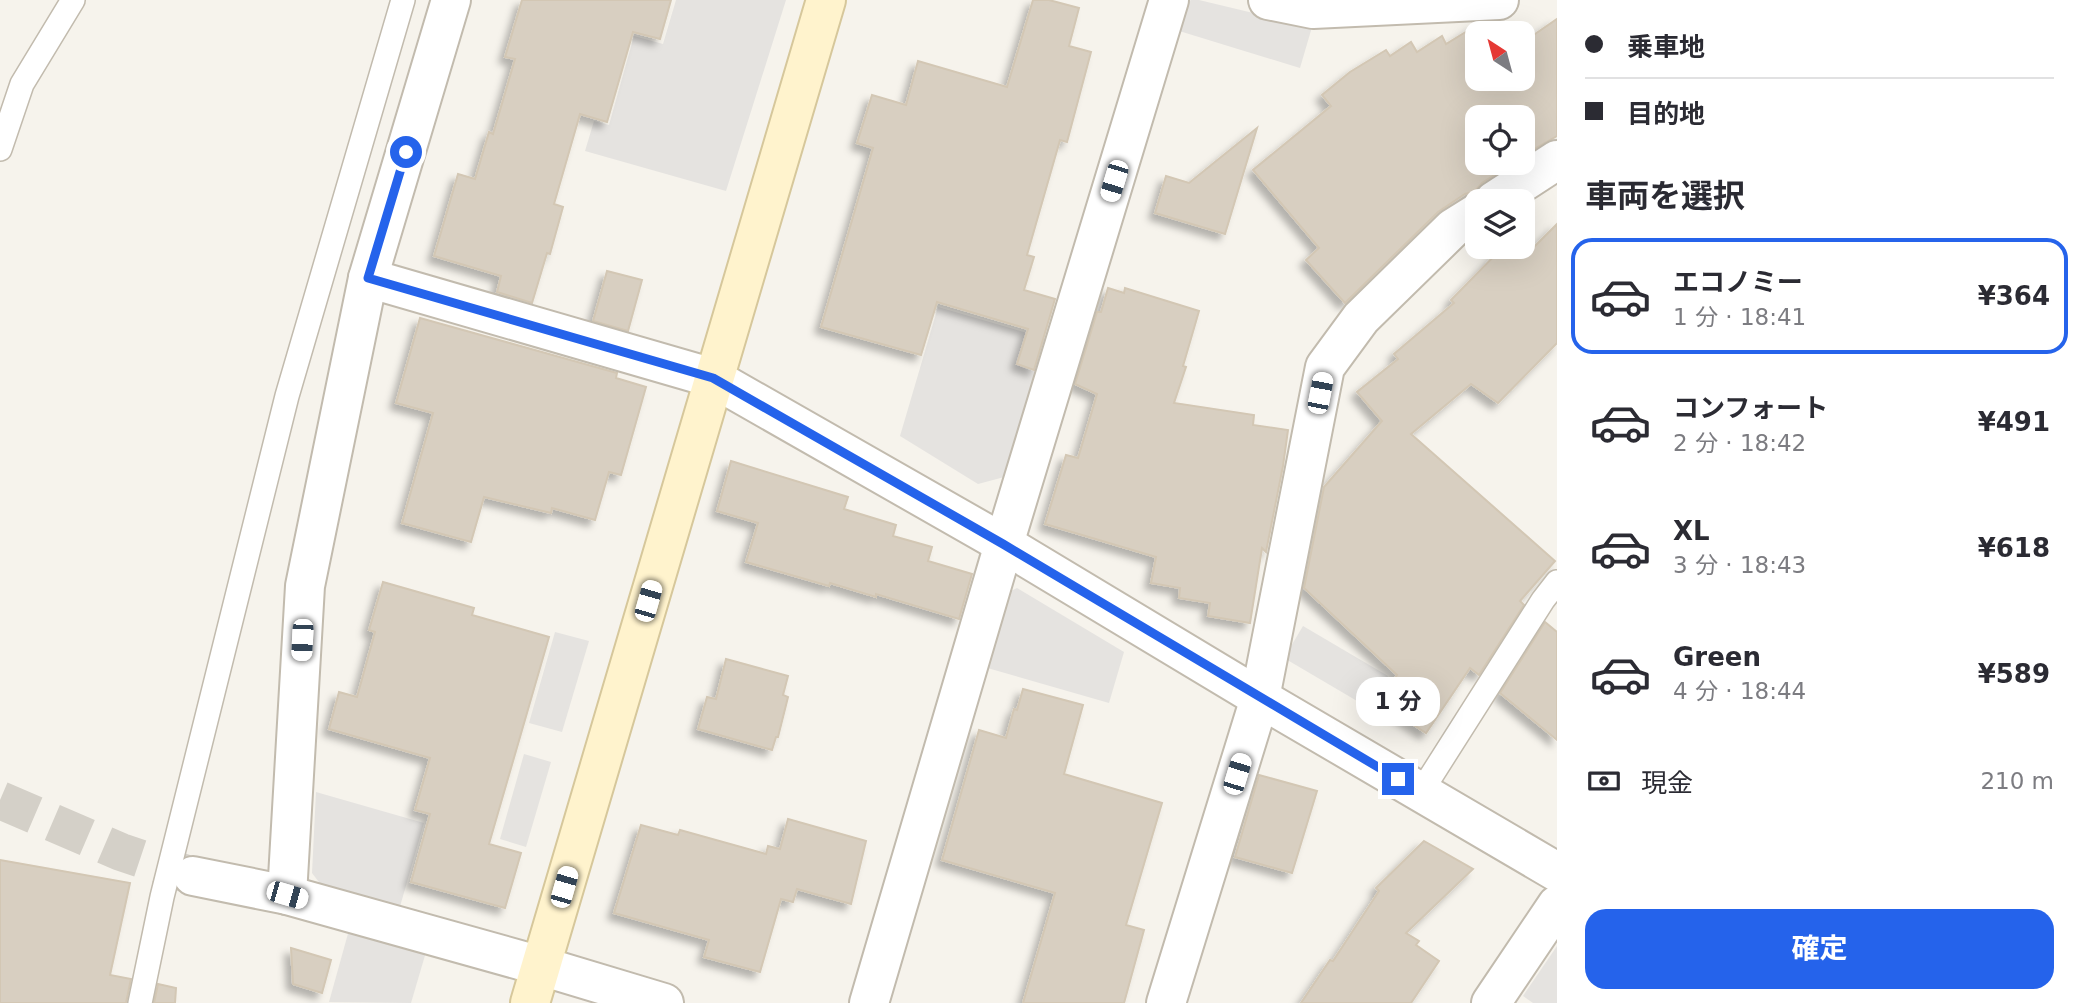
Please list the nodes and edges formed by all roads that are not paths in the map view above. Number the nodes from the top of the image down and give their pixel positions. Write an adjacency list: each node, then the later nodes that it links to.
1 (73, 0): 8 (lane)
2 (403, 0): 23 (lane)
3 (451, 0): 12 (street)
4 (826, 0): 13 (street)
5 (1169, 0): 14 (street)
6 (1268, 0): 7 (street)
7 (1499, 0)
8 (0, 149)
9 (1557, 160): 10 (street)
10 (1512, 189)
11 (1465, 221): 16 (street)
12 (368, 278): 13 (street); 20 (street)
13 (713, 378): 14 (street); 22 (street)
14 (1003, 544): 16 (street); 26 (street)
15 (1557, 582): 17 (lane)
16 (1260, 698): 17 (street); 27 (street)
17 (1421, 792): 18 (street)
18 (1557, 872)
19 (193, 876): 20 (street)
20 (287, 895): 22 (street)
21 (1557, 905): 28 (street)
22 (541, 966): 24 (street); 25 (street)
23 (140, 1003)
24 (530, 1003)
25 (664, 1003)
26 (869, 1003)
27 (1166, 1003)
28 (1491, 1003)

